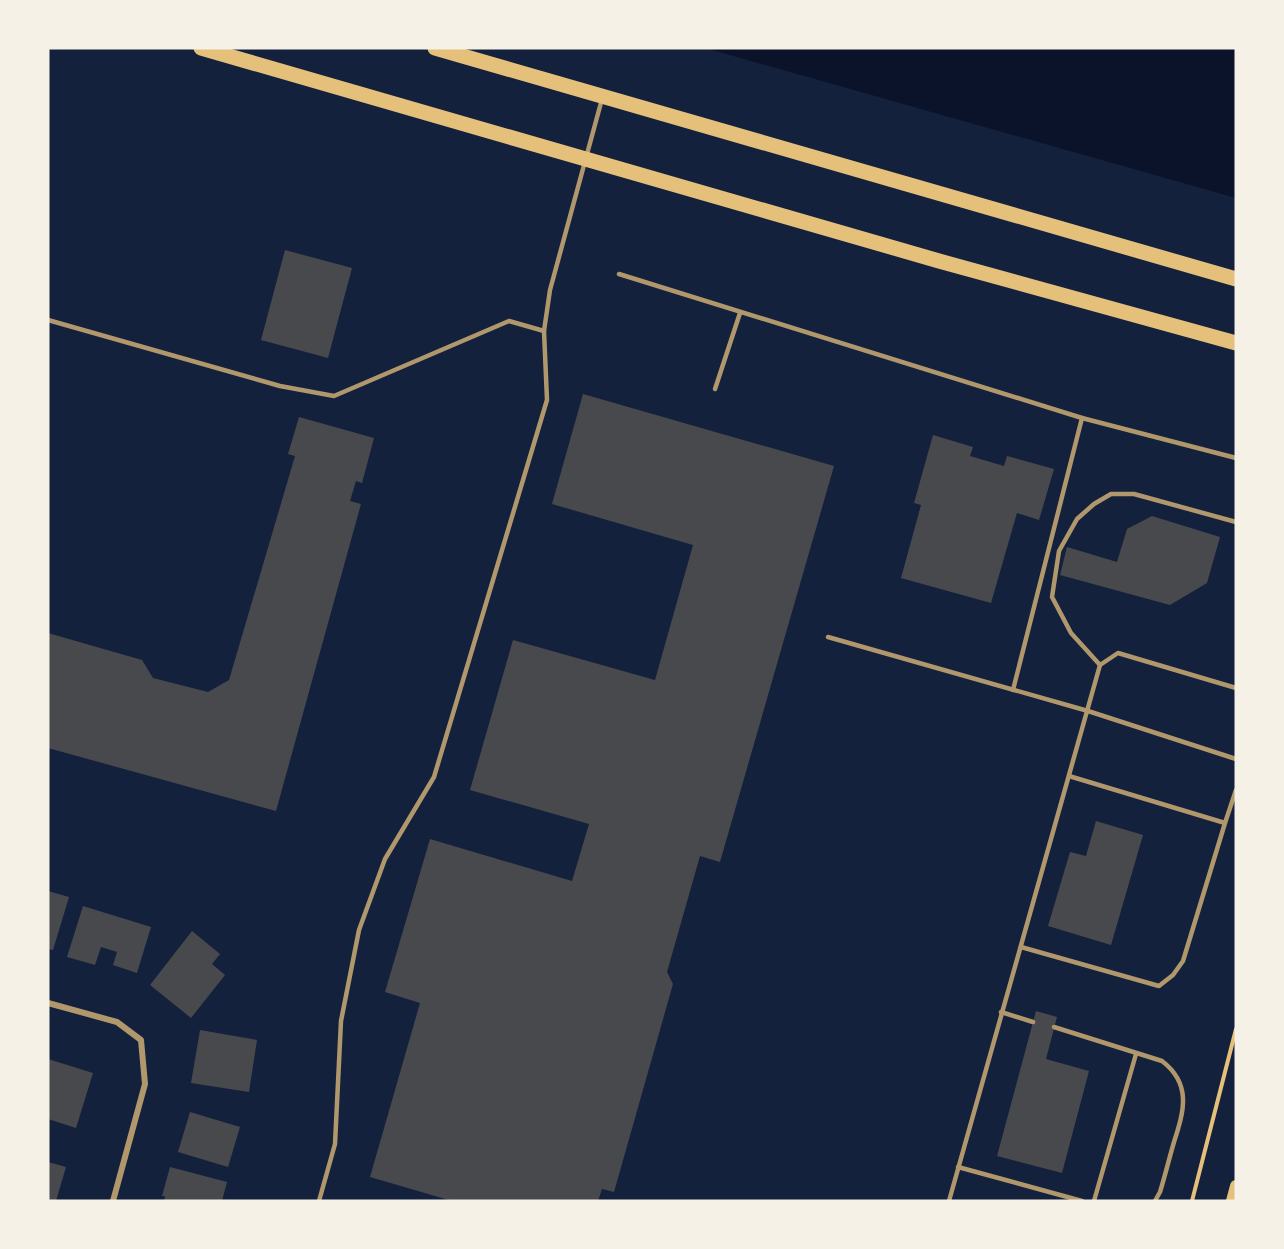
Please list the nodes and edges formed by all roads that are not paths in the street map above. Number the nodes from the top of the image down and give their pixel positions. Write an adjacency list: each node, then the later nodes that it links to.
1 (201, 48): 4 (main road)
2 (435, 48): 3 (main road)
3 (603, 96): 4 (lane); 6 (main road)
4 (586, 159): 9 (lane); 10 (main road)
5 (619, 274): 7 (lane)
6 (1236, 279)
7 (740, 312): 11 (lane); 12 (lane)
8 (48, 320): 9 (lane)
9 (544, 331): 33 (lane)
10 (1236, 343)
11 (715, 389)
12 (1083, 418): 13 (lane); 18 (lane)
13 (1236, 458)
14 (1236, 522): 16 (lane)
15 (828, 637): 18 (lane)
16 (1100, 665): 17 (lane); 19 (lane)
17 (1236, 688)
18 (1013, 690): 19 (lane)
19 (1088, 711): 20 (lane); 21 (lane)
20 (1236, 759)
21 (1069, 776): 23 (lane); 24 (lane)
22 (1236, 790): 23 (lane)
23 (1225, 823): 24 (lane)
24 (1021, 947): 26 (lane)
25 (48, 1003): 32 (street)
26 (1001, 1012): 27 (lane); 30 (lane)
27 (1033, 1022)
28 (1054, 1027): 29 (lane)
29 (1136, 1054): 36 (lane); 37 (lane)
30 (958, 1167): 34 (lane); 35 (lane)
31 (1236, 1186): 38 (main road)
32 (113, 1201)
33 (319, 1201)
34 (949, 1201)
35 (1082, 1201)
36 (1094, 1201)
37 (1155, 1201)
38 (1232, 1201)

